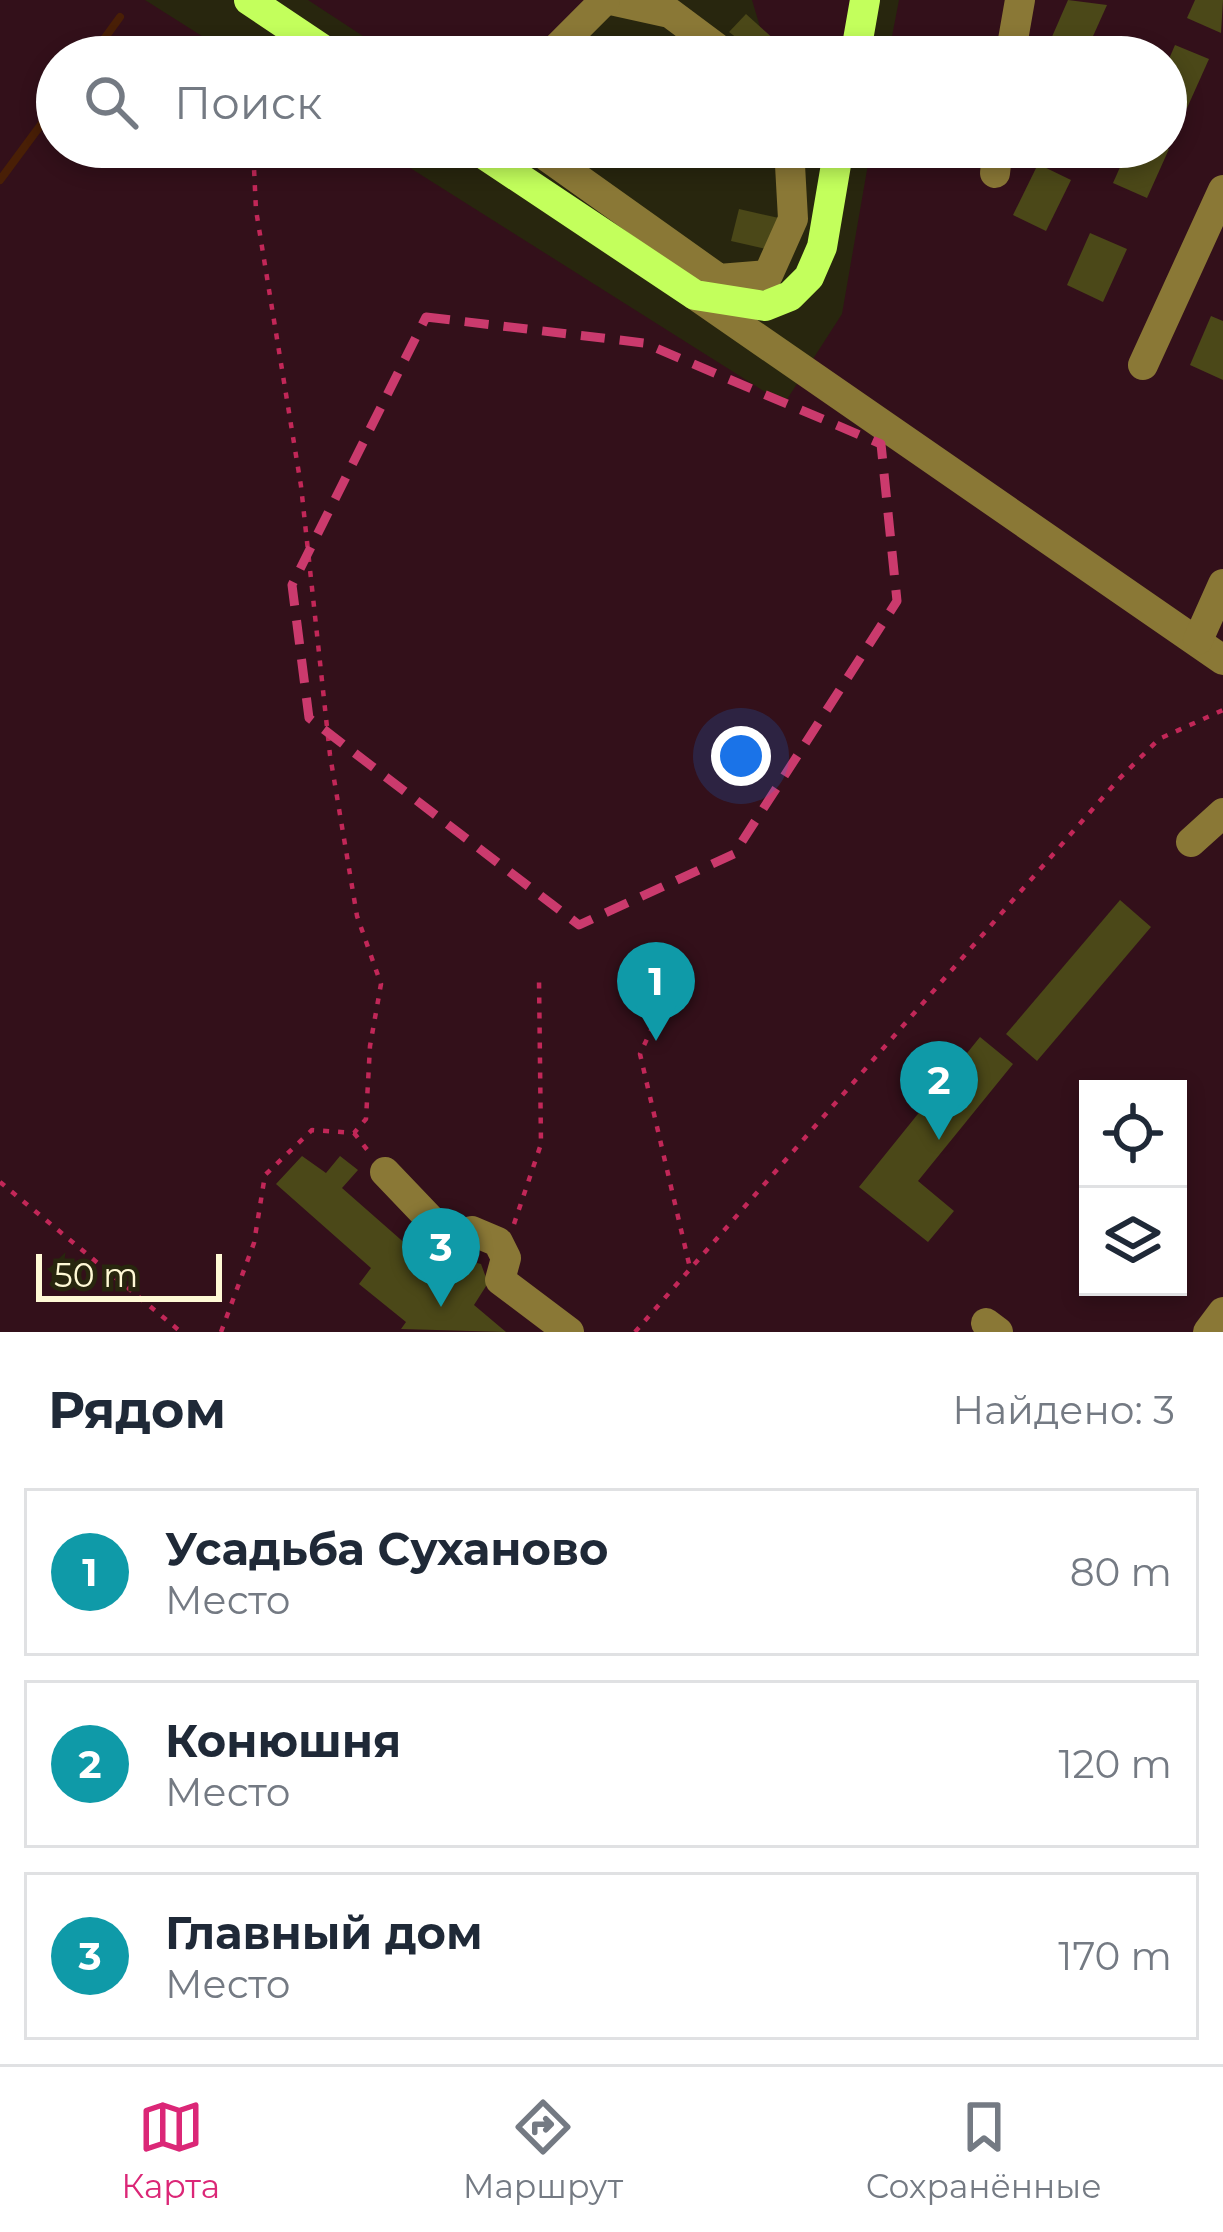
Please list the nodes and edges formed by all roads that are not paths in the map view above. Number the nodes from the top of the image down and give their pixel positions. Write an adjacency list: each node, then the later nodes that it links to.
1 (249, 0): 5 (main road)
2 (608, 0): 6 (street); 7 (street)
3 (865, 0): 8 (main road)
4 (1020, 0): 9 (street)
5 (303, 36)
6 (570, 36)
7 (701, 36)
8 (859, 36)
9 (1014, 36)
10 (504, 168): 15 (main road)
11 (563, 168): 12 (street)
12 (790, 168)
13 (835, 168): 15 (main road)
14 (1223, 190): 16 (street)
15 (695, 295): 18 (street)
16 (1143, 365)
17 (1223, 584): 18 (street)
18 (1198, 640): 19 (street)
19 (1223, 660)
20 (1223, 813): 21 (street)
21 (1191, 842)
22 (385, 1172): 24 (street)
23 (1223, 1312): 25 (street)
24 (569, 1332)
25 (1208, 1332)

